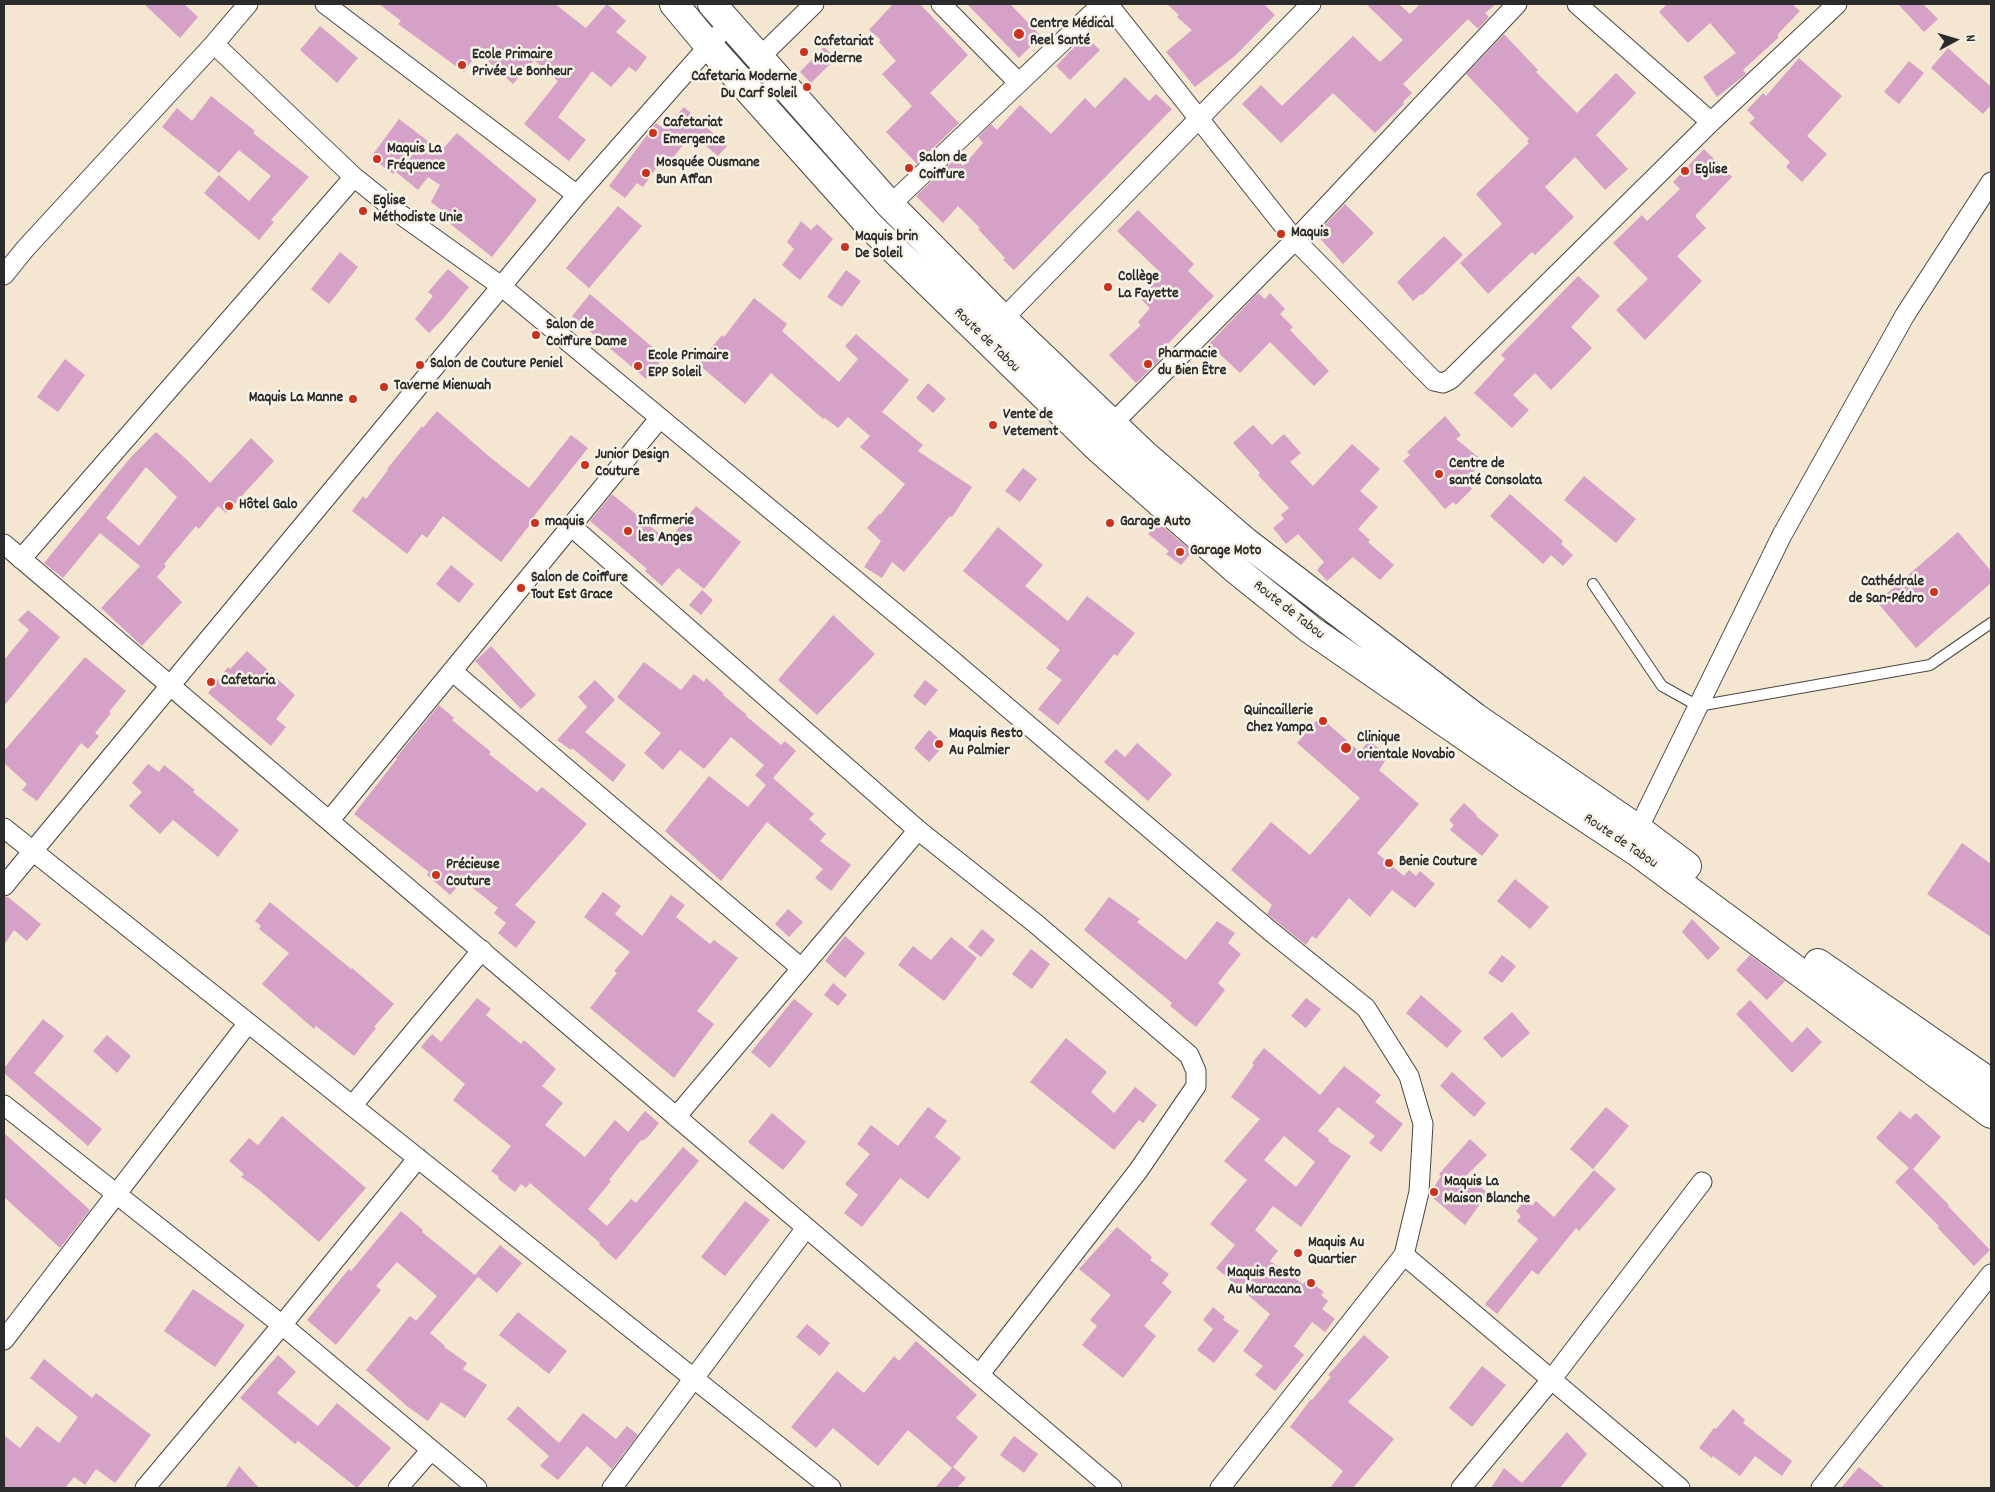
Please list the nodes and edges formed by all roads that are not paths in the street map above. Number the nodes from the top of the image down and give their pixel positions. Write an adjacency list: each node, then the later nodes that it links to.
1 (248, 4): 13 (street)
2 (326, 4): 21 (street)
3 (674, 4): 14 (main road, Route de Tabou)
4 (814, 4): 15 (street)
5 (941, 4): 16 (street)
6 (1102, 4): 16 (street)
7 (1108, 4): 17 (street)
8 (1310, 4): 17 (street)
9 (1517, 4): 23 (street)
10 (1577, 4): 18 (street)
11 (1837, 4): 18 (street)
12 (720, 13): 14 (street); 15 (main road, Route de Tabou)
13 (214, 44): 19 (street); 24 (street)
14 (709, 46): 21 (street); 49 (main road, Route de Tabou)
15 (760, 57): 22 (main road, Route de Tabou)
16 (1018, 82): 22 (street)
17 (1198, 119): 23 (street); 26 (street)
18 (1711, 122): 23 (street)
19 (354, 177): 25 (street); 31 (street)
20 (1991, 182): 36 (street)
21 (577, 195): 25 (street)
22 (890, 205): 26 (main road, Route de Tabou)
23 (1295, 240): 28 (street)
24 (4, 275)
25 (501, 286): 27 (street); 35 (street)
26 (1003, 319): 28 (main road, Route de Tabou)
27 (659, 418): 29 (street); 55 (street)
28 (1112, 424): 39 (main road, Route de Tabou)
29 (571, 526): 34 (street); 40 (street)
30 (4, 544): 31 (street)
31 (21, 559): 35 (street)
32 (1593, 584): 36 (lane)
33 (1991, 623): 36 (lane)
34 (452, 671): 37 (street); 44 (street)
35 (170, 686): 37 (street); 41 (street)
36 (1698, 706): 39 (street)
37 (329, 821): 43 (street)
38 (4, 828): 41 (street)
39 (1638, 829): 46 (main road, Route de Tabou)
40 (918, 830): 44 (street); 59 (street)
41 (33, 851): 42 (street); 45 (street)
42 (4, 886)
43 (482, 950): 48 (street); 50 (street)
44 (801, 968): 50 (street)
45 (248, 1023): 48 (street); 53 (street)
46 (1991, 1083)
47 (4, 1105): 53 (street)
48 (352, 1106): 51 (street)
49 (1991, 1114)
50 (676, 1117): 54 (street)
51 (418, 1158): 57 (street); 60 (street)
52 (1702, 1182): 61 (street)
53 (116, 1194): 57 (street); 58 (street)
54 (806, 1228): 59 (street); 60 (street)
55 (1404, 1255): 61 (street); 69 (street)
56 (1991, 1274): 72 (street)
57 (282, 1325): 62 (street); 63 (street)
58 (4, 1340)
59 (979, 1375): 68 (street)
60 (695, 1380): 66 (street); 67 (street)
61 (1552, 1380): 70 (street); 71 (street)
62 (431, 1450): 64 (street); 65 (street)
63 (145, 1488)
64 (398, 1488)
65 (477, 1488)
66 (612, 1488)
67 (831, 1488)
68 (1112, 1488)
69 (1220, 1488)
70 (1461, 1488)
71 (1680, 1488)
72 (1821, 1488)

